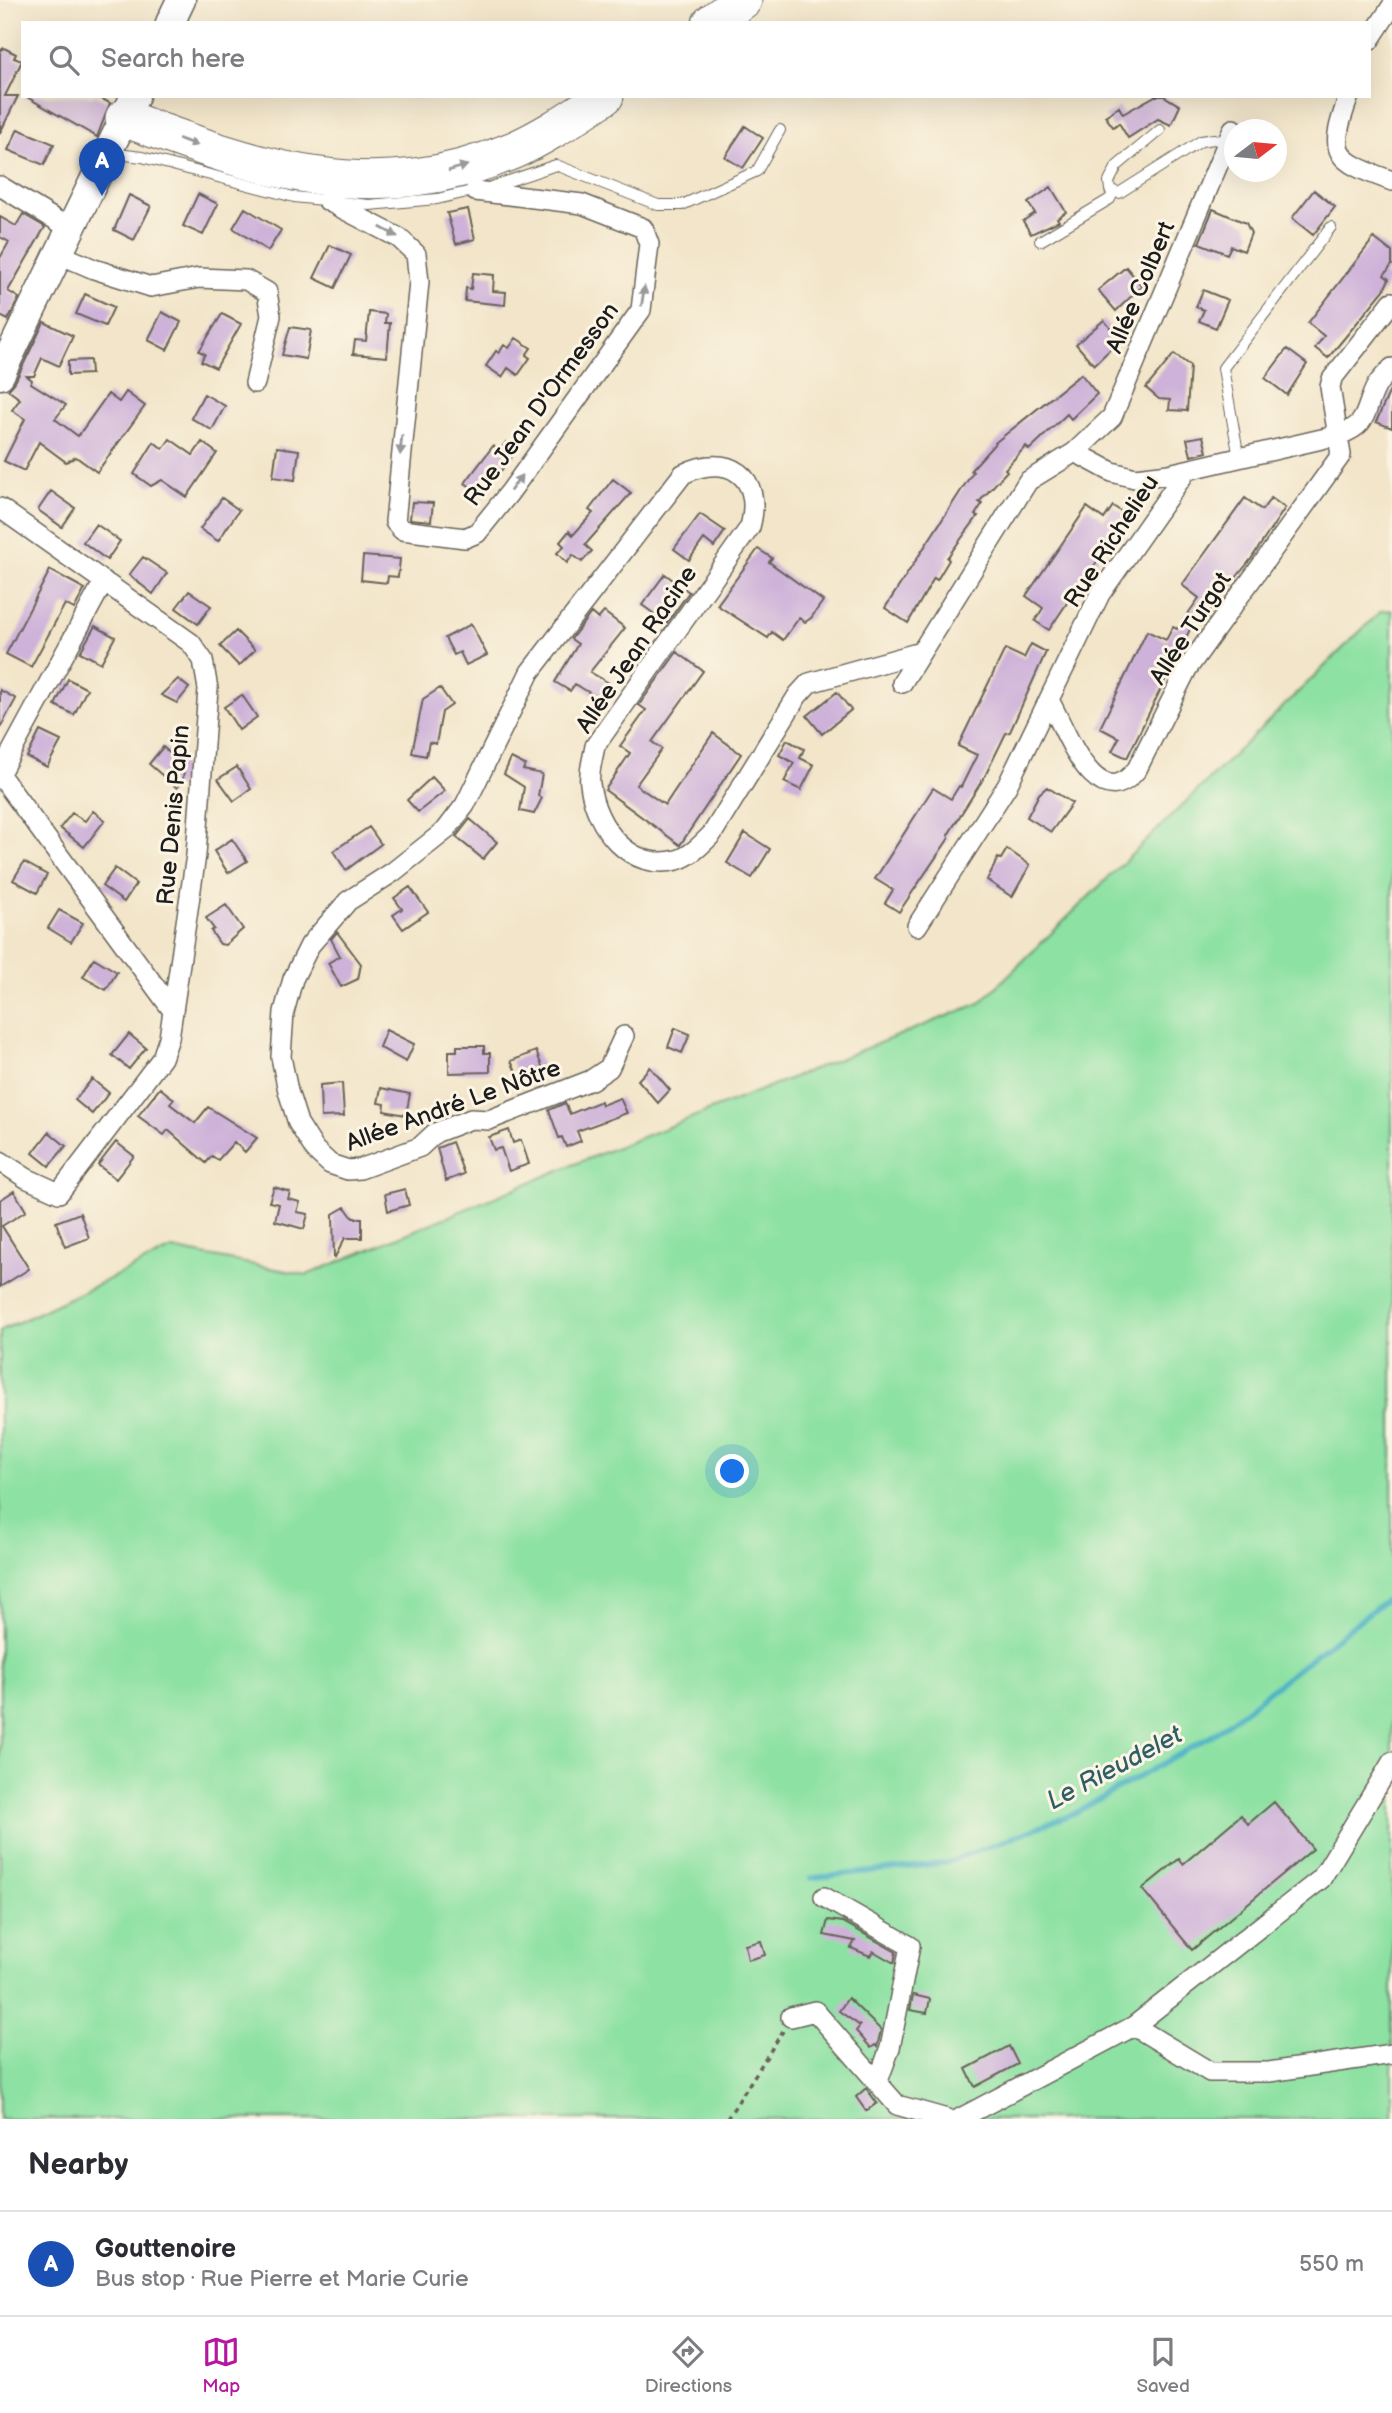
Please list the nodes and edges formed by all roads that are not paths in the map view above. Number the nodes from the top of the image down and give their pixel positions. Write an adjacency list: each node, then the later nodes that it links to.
1 (181, 0): 4 (main road)
2 (743, 0): 5 (highway)
3 (1392, 6): 6 (street)
4 (171, 21)
5 (714, 21)
6 (1371, 38)
7 (602, 98): 9 (highway, one-way to 7)
8 (1348, 98): 15 (street)
9 (129, 107): 14 (main road)
10 (780, 130): 17 (lane)
11 (1160, 130): 18 (lane)
12 (1224, 137): 18 (lane)
13 (1224, 150): 28 (street, Allée Colbert)
14 (107, 152): 19 (lane); 21 (main road)
15 (1392, 181)
16 (0, 186): 21 (street)
17 (475, 191): 19 (lane); 19 (street, Rue Jean D'Ormesson, one-way to 17)
18 (1114, 191): 22 (lane)
19 (328, 201)
20 (1331, 226): 29 (lane)
21 (64, 241): 25 (main road); 26 (street)
22 (1040, 241)
23 (1392, 302): 27 (street)
24 (1392, 368): 27 (street, Rue Richelieu)
25 (0, 376)
26 (255, 383)
27 (1339, 435): 29 (street, Rue Richelieu); 35 (street, Allée Turgot)
28 (1075, 452): 30 (street); 33 (street, Allée Colbert)
29 (1239, 458): 30 (street, Rue Richelieu)
30 (1188, 470): 35 (street, Rue Richelieu)
31 (0, 508): 32 (street, Rue Denis Papin)
32 (104, 581): 37 (street); 39 (street, Rue Denis Papin)
33 (921, 652): 34 (street, Allée Colbert); 36 (street, Allée Jean Racine)
34 (902, 683)
35 (1049, 700): 38 (street, Rue Richelieu)
36 (513, 705): 40 (street, Allée André Le Nôtre)
37 (0, 774): 39 (street)
38 (917, 926)
39 (173, 1011): 41 (street, Rue Denis Papin)
40 (624, 1036)
41 (0, 1161)
42 (1392, 1762): 45 (street)
43 (824, 1897): 47 (street)
44 (791, 2017): 47 (street)
45 (1134, 2026): 46 (street); 49 (street)
46 (1392, 2054)
47 (878, 2081): 48 (street)
48 (947, 2119)
49 (959, 2119)

